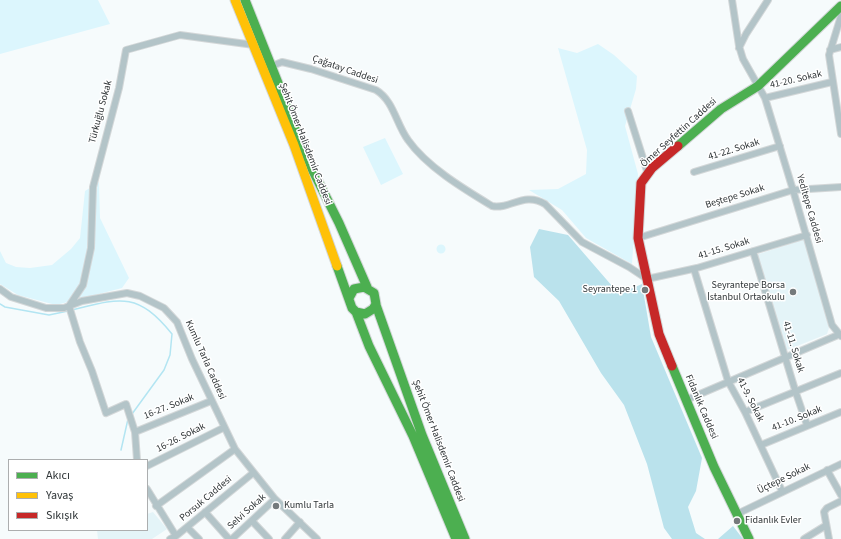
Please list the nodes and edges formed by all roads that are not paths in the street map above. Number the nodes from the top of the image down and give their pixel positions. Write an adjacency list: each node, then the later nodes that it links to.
1 (235, 0): 7 (main road, Şehit Ömer Halisdemir Caddesi)
2 (245, 0): 11 (main road, Şehit Ömer Halisdemir Caddesi)
3 (732, 0): 9 (street, Yeditepe Caddesi)
4 (768, 0): 9 (street)
5 (841, 6): 13 (main road, Ömer Seyfettin Caddesi)
6 (841, 16): 10 (street)
7 (254, 45): 30 (main road, Şehit Ömer Halisdemir Caddesi); 32 (street, Türkuğlu Sokak)
8 (841, 47): 10 (street)
9 (739, 48): 13 (street, Yeditepe Caddesi)
10 (830, 50): 12 (street)
11 (272, 66): 27 (street, Çağatay Caddesi); 28 (main road, Şehit Ömer Halisdemir Caddesi)
12 (832, 82): 14 (street); 15 (street, 41-20. Sokak)
13 (758, 86): 15 (street, Yeditepe Caddesi); 20 (main road, Ömer Seyfettin Caddesi)
14 (838, 94): 17 (street)
15 (765, 98): 18 (street, Yeditepe Caddesi)
16 (628, 111): 20 (street)
17 (841, 134)
18 (780, 146): 19 (street, 41-22. Sokak); 22 (street, Yeditepe Caddesi)
19 (694, 172)
20 (648, 174): 24 (main road, Ömer Seyfettin Caddesi)
21 (841, 187): 22 (street, Beştepe Sokak)
22 (793, 190): 23 (street, Yeditepe Caddesi); 24 (street, Beştepe Sokak)
23 (807, 235): 25 (street, 41-15. Sokak); 34 (street, Yeditepe Caddesi)
24 (638, 238): 27 (main road, Ömer Seyfettin Caddesi)
25 (753, 251): 26 (street, 41-15. Sokak); 35 (street, 41-11. Sokak)
26 (694, 269): 27 (street, 41-15. Sokak); 37 (street, 41-9. Sokak)
27 (647, 279): 39 (main road, Fidanlık Caddesi)
28 (367, 287): 30 (main road); 31 (main road)
29 (0, 289): 32 (street, Kumlu Tarla Caddesi)
30 (349, 298): 33 (main road)
31 (376, 305): 33 (main road); 73 (main road, Şehit Ömer Halisdemir Caddesi)
32 (70, 310): 40 (street, Kumlu Tarla Caddesi); 45 (street)
33 (356, 312): 72 (main road, Şehit Ömer Halisdemir Caddesi)
34 (840, 336): 35 (street)
35 (786, 357): 37 (street); 38 (street, 41-11. Sokak)
36 (841, 373): 38 (street)
37 (728, 381): 39 (street); 41 (street, 41-9. Sokak)
38 (796, 393): 41 (street); 43 (street, 41-11. Sokak)
39 (686, 400): 60 (main road, Fidanlık Caddesi)
40 (211, 401): 44 (street, Kumlu Tarla Caddesi); 45 (street, 16-27. Sokak)
41 (745, 412): 46 (street, 41-9. Sokak)
42 (841, 412): 43 (street, 41-10. Sokak)
43 (807, 425): 46 (street, 41-10. Sokak)
44 (224, 428): 47 (street, Kumlu Tarla Caddesi); 50 (street, 16-26. Sokak)
45 (135, 432): 48 (street)
46 (760, 445): 54 (street, 41-9. Sokak)
47 (234, 449): 52 (street, Kumlu Tarla Caddesi); 58 (street)
48 (137, 459)
49 (841, 464): 51 (street, Üçtepe Sokak)
50 (148, 466)
51 (827, 470): 54 (street, Üçtepe Sokak); 55 (street)
52 (253, 472): 56 (street, Kumlu Tarla Caddesi); 59 (street, Porsuk Caddesi)
53 (148, 491): 58 (street)
54 (782, 491): 60 (street, Üçtepe Sokak)
55 (841, 495)
56 (275, 499): 61 (street, Selvi Sokak); 62 (street, Kumlu Tarla Caddesi)
57 (841, 501): 63 (street)
58 (156, 506): 65 (street)
59 (205, 512): 64 (street, Porsuk Caddesi); 68 (street)
60 (737, 514): 74 (main road, Fidanlık Caddesi)
61 (252, 521): 68 (street, Selvi Sokak); 69 (street)
62 (300, 522): 70 (street); 71 (street, Kumlu Tarla Caddesi)
63 (825, 526): 75 (street); 76 (street)
64 (187, 527): 65 (street, Porsuk Caddesi); 67 (street)
65 (176, 536): 66 (street, Porsuk Caddesi)
66 (170, 539)
67 (199, 539)
68 (230, 539)
69 (269, 539)
70 (285, 539)
71 (316, 539)
72 (456, 539)
73 (465, 539)
74 (749, 539)
75 (804, 539)
76 (829, 539)

